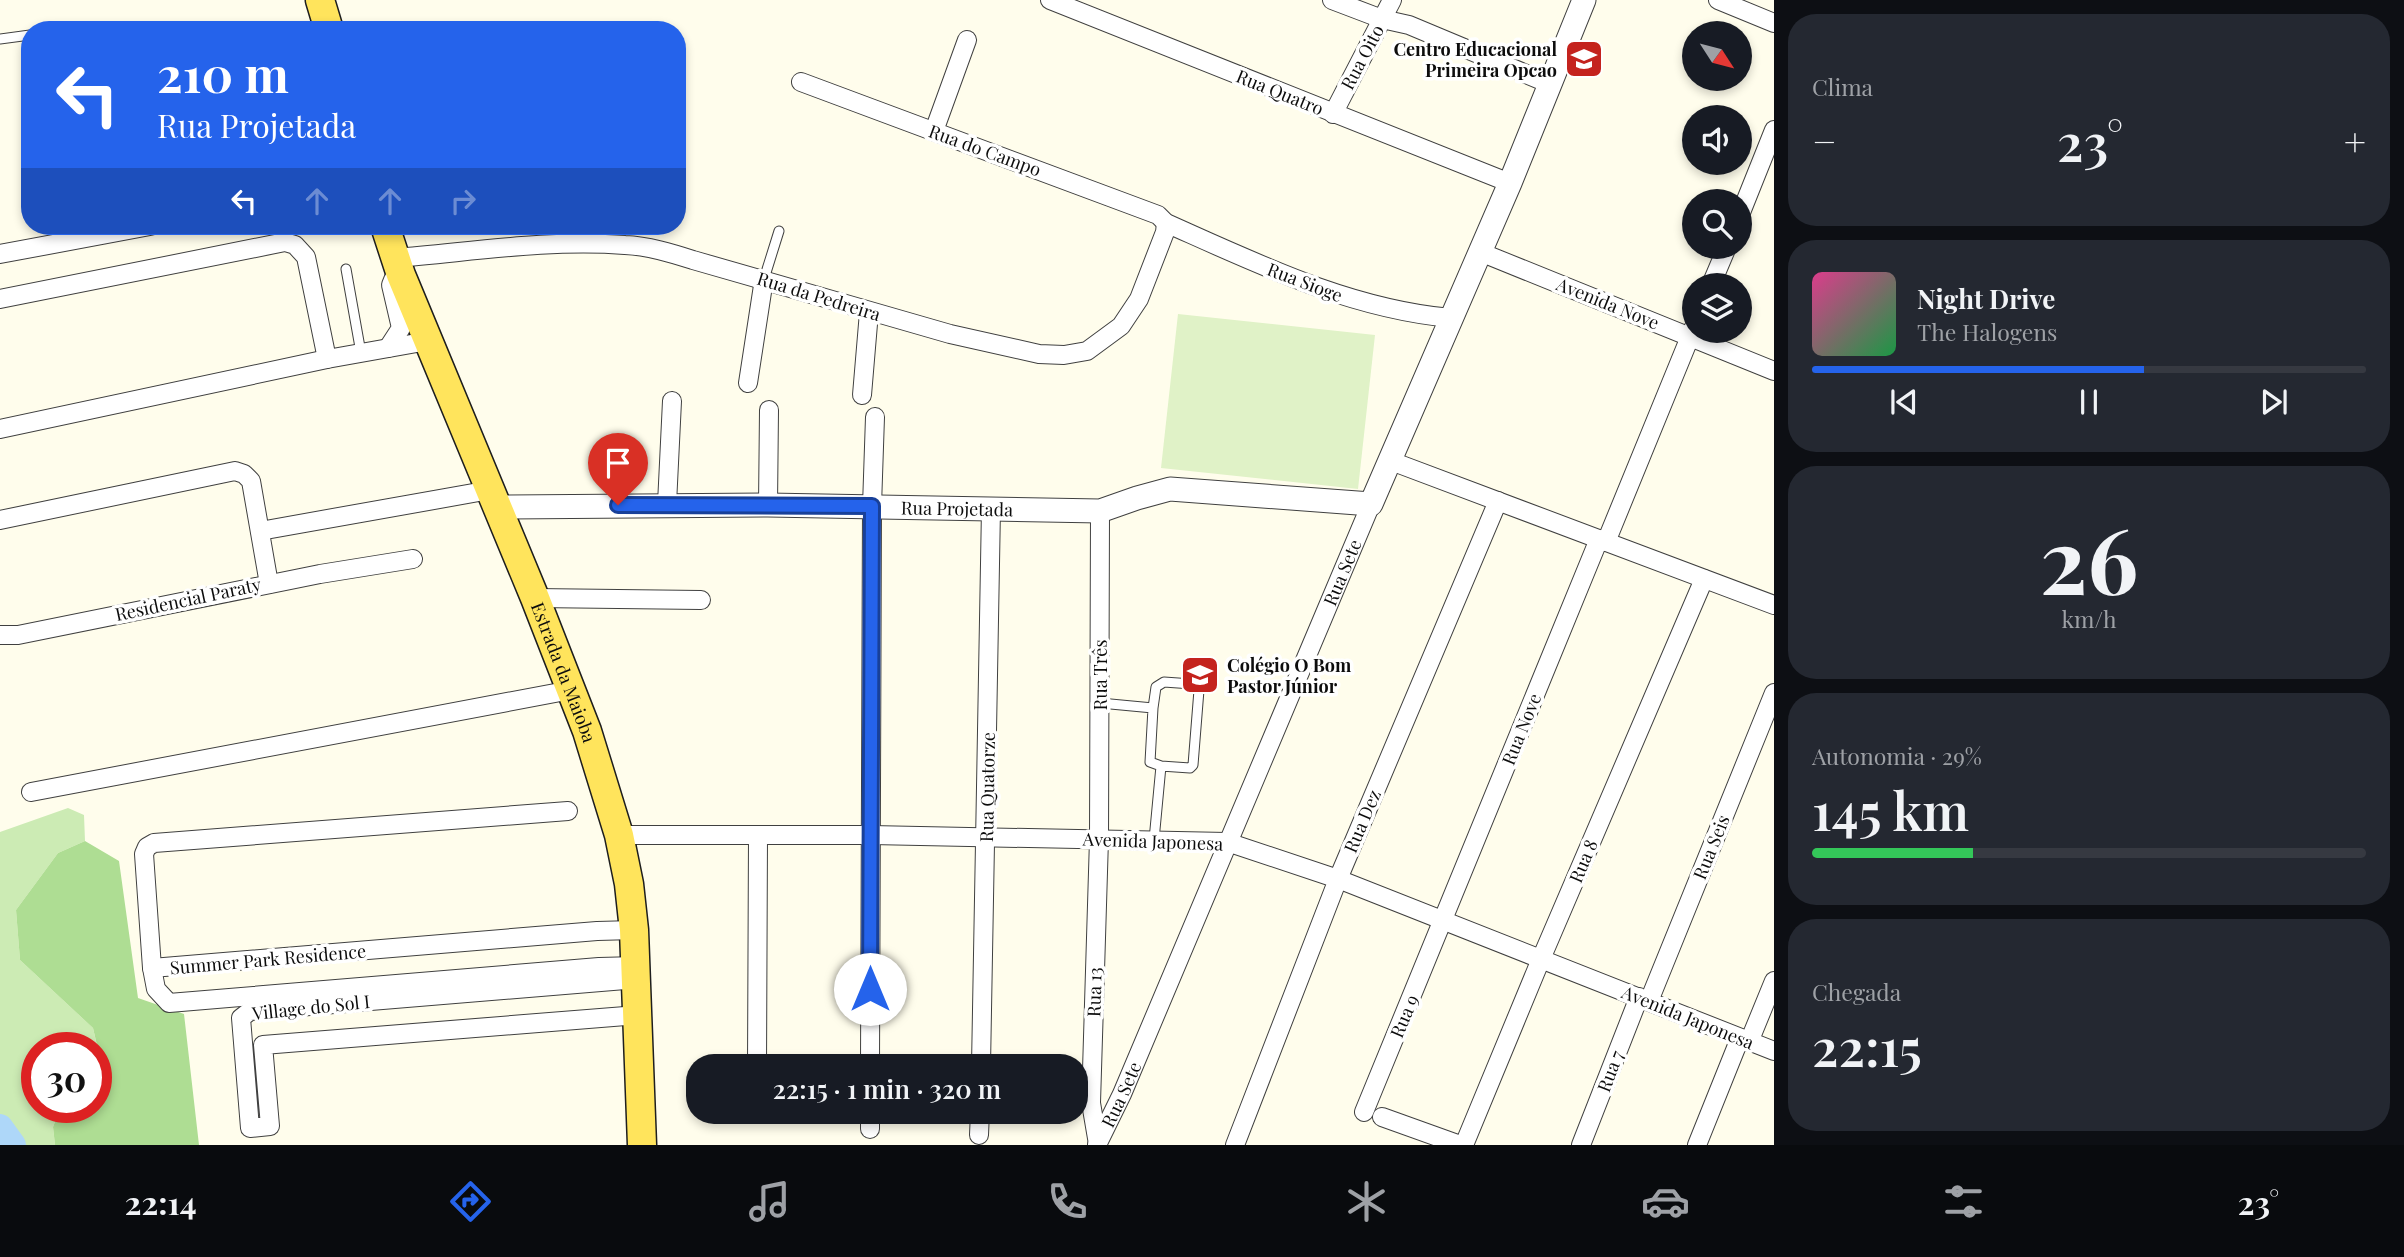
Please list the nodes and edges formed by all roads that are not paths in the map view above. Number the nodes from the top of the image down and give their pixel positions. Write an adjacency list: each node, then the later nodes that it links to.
1 (320, 0): 8 (main road)
2 (1050, 0): 15 (street, Rua Quatro)
3 (1332, 0): 7 (street)
4 (1392, 0): 7 (street, Rua Oito)
5 (1584, 0): 14 (street, Rua Sete)
6 (1718, 0): 9 (street)
7 (1382, 19): 14 (street); 15 (street, Rua Oito)
8 (326, 21)
9 (1774, 23)
10 (21, 36): 11 (lane)
11 (0, 39)
12 (967, 40): 17 (street)
13 (801, 82): 17 (street, Rua do Campo)
14 (1550, 84): 18 (street, Rua Sete)
15 (1332, 114): 18 (street, Rua Quatro)
16 (1774, 130): 19 (street)
17 (933, 131): 20 (street, Rua do Campo)
18 (1510, 183): 24 (street, Rua Sete)
19 (1750, 189)
20 (1166, 223): 30 (street, Rua da Pedreira); 31 (street, Rua Sioge)
21 (779, 231): 28 (lane)
22 (102, 235): 25 (street)
23 (388, 235): 26 (main road, Estrada da Maioba)
24 (1480, 252): 31 (street, Rua Sete); 32 (street, Avenida Nove)
25 (0, 254)
26 (398, 266): 28 (street, Rua da Pedreira); 33 (main road, Estrada da Maioba); 36 (street)
27 (346, 269): 37 (lane)
28 (764, 279): 30 (street, Rua da Pedreira); 40 (street)
29 (0, 299): 38 (street)
30 (869, 312): 41 (street)
31 (1451, 318): 46 (street, Rua Sete)
32 (1682, 328)
33 (428, 341): 36 (street); 47 (main road, Estrada da Maioba)
34 (1687, 343): 57 (street)
35 (1715, 343): 39 (street, Avenida Nove)
36 (388, 348): 37 (street)
37 (361, 353): 38 (street)
38 (327, 359): 45 (street)
39 (1774, 371)
40 (748, 383)
41 (862, 395)
42 (672, 401): 49 (street)
43 (769, 410): 51 (street)
44 (875, 417): 52 (street)
45 (0, 429)
46 (1391, 461): 48 (street); 50 (street, Rua Sete)
47 (494, 498): 49 (street, Rua Projetada); 56 (street); 61 (main road, Estrada da Maioba)
48 (1498, 501): 57 (street); 79 (street, Rua Dez)
49 (667, 504): 51 (street, Rua Projetada)
50 (1371, 504): 54 (street, Rua Projetada); 78 (street, Rua Sete)
51 (768, 505): 52 (street, Rua Projetada)
52 (872, 506): 53 (street, Rua Projetada); 73 (street)
53 (991, 508): 54 (street, Rua Projetada); 75 (street, Rua Quatorze)
54 (1100, 511): 67 (street, Rua Três)
55 (0, 520): 56 (street, Residencial Paraty)
56 (260, 531): 60 (street, Residencial Paraty)
57 (1603, 540): 59 (street); 80 (street, Rua Nove)
58 (413, 559): 60 (street)
59 (1704, 579): 63 (street); 82 (street, Rua 8)
60 (269, 584): 64 (street, Residencial Paraty)
61 (535, 598): 62 (street); 65 (main road, Estrada da Maioba)
62 (701, 600)
63 (1774, 605)
64 (0, 635)
65 (571, 690): 70 (street); 72 (main road, Estrada da Maioba)
66 (1774, 693): 86 (street, Rua Seis)
67 (1100, 703): 68 (lane); 76 (street, Rua Três)
68 (1153, 708): 69 (lane); 69 (lane)
69 (1161, 766): 77 (lane)
70 (32, 792)
71 (568, 811): 83 (street, Summer Park Residence)
72 (619, 835): 74 (street, Avenida Japonesa); 81 (main road, Estrada da Maioba)
73 (870, 835): 74 (street, Avenida Japonesa); 75 (street, Avenida Japonesa); 93 (street)
74 (758, 836): 92 (street)
75 (986, 838): 76 (street, Avenida Japonesa); 94 (street, Rua Quatorze)
76 (1099, 839): 77 (street, Avenida Japonesa); 100 (street, Rua 13)
77 (1154, 839): 78 (street, Avenida Japonesa)
78 (1227, 842): 79 (street, Avenida Japonesa); 100 (street, Rua Sete)
79 (1338, 879): 80 (street, Avenida Japonesa); 101 (street, Rua Dez)
80 (1444, 920): 82 (street, Avenida Japonesa); 95 (street, Rua 9)
81 (634, 930): 83 (street, Summer Park Residence); 84 (main road, Estrada da Maioba)
82 (1541, 959): 86 (street, Avenida Japonesa); 102 (street, Rua 8)
83 (152, 968): 84 (street)
84 (637, 972): 87 (main road, Estrada da Maioba); 90 (street, Village do Sol I)
85 (1774, 981): 88 (street)
86 (1644, 999): 88 (street, Avenida Japonesa); 103 (street, Rua 7)
87 (638, 1015): 89 (street, Village do Sol I); 99 (main road, Estrada da Maioba)
88 (1744, 1040): 91 (street, Avenida Japonesa); 104 (street)
89 (263, 1045): 90 (street); 90 (street, Village do Sol I)
90 (244, 1047)
91 (1774, 1051)
92 (757, 1054)
93 (870, 1054)
94 (981, 1054)
95 (1364, 1112)
96 (1382, 1117): 102 (street)
97 (979, 1124): 98 (street)
98 (979, 1135)
99 (642, 1145)
100 (1098, 1145)
101 (1235, 1145)
102 (1462, 1145)
103 (1581, 1145)
104 (1697, 1145)

